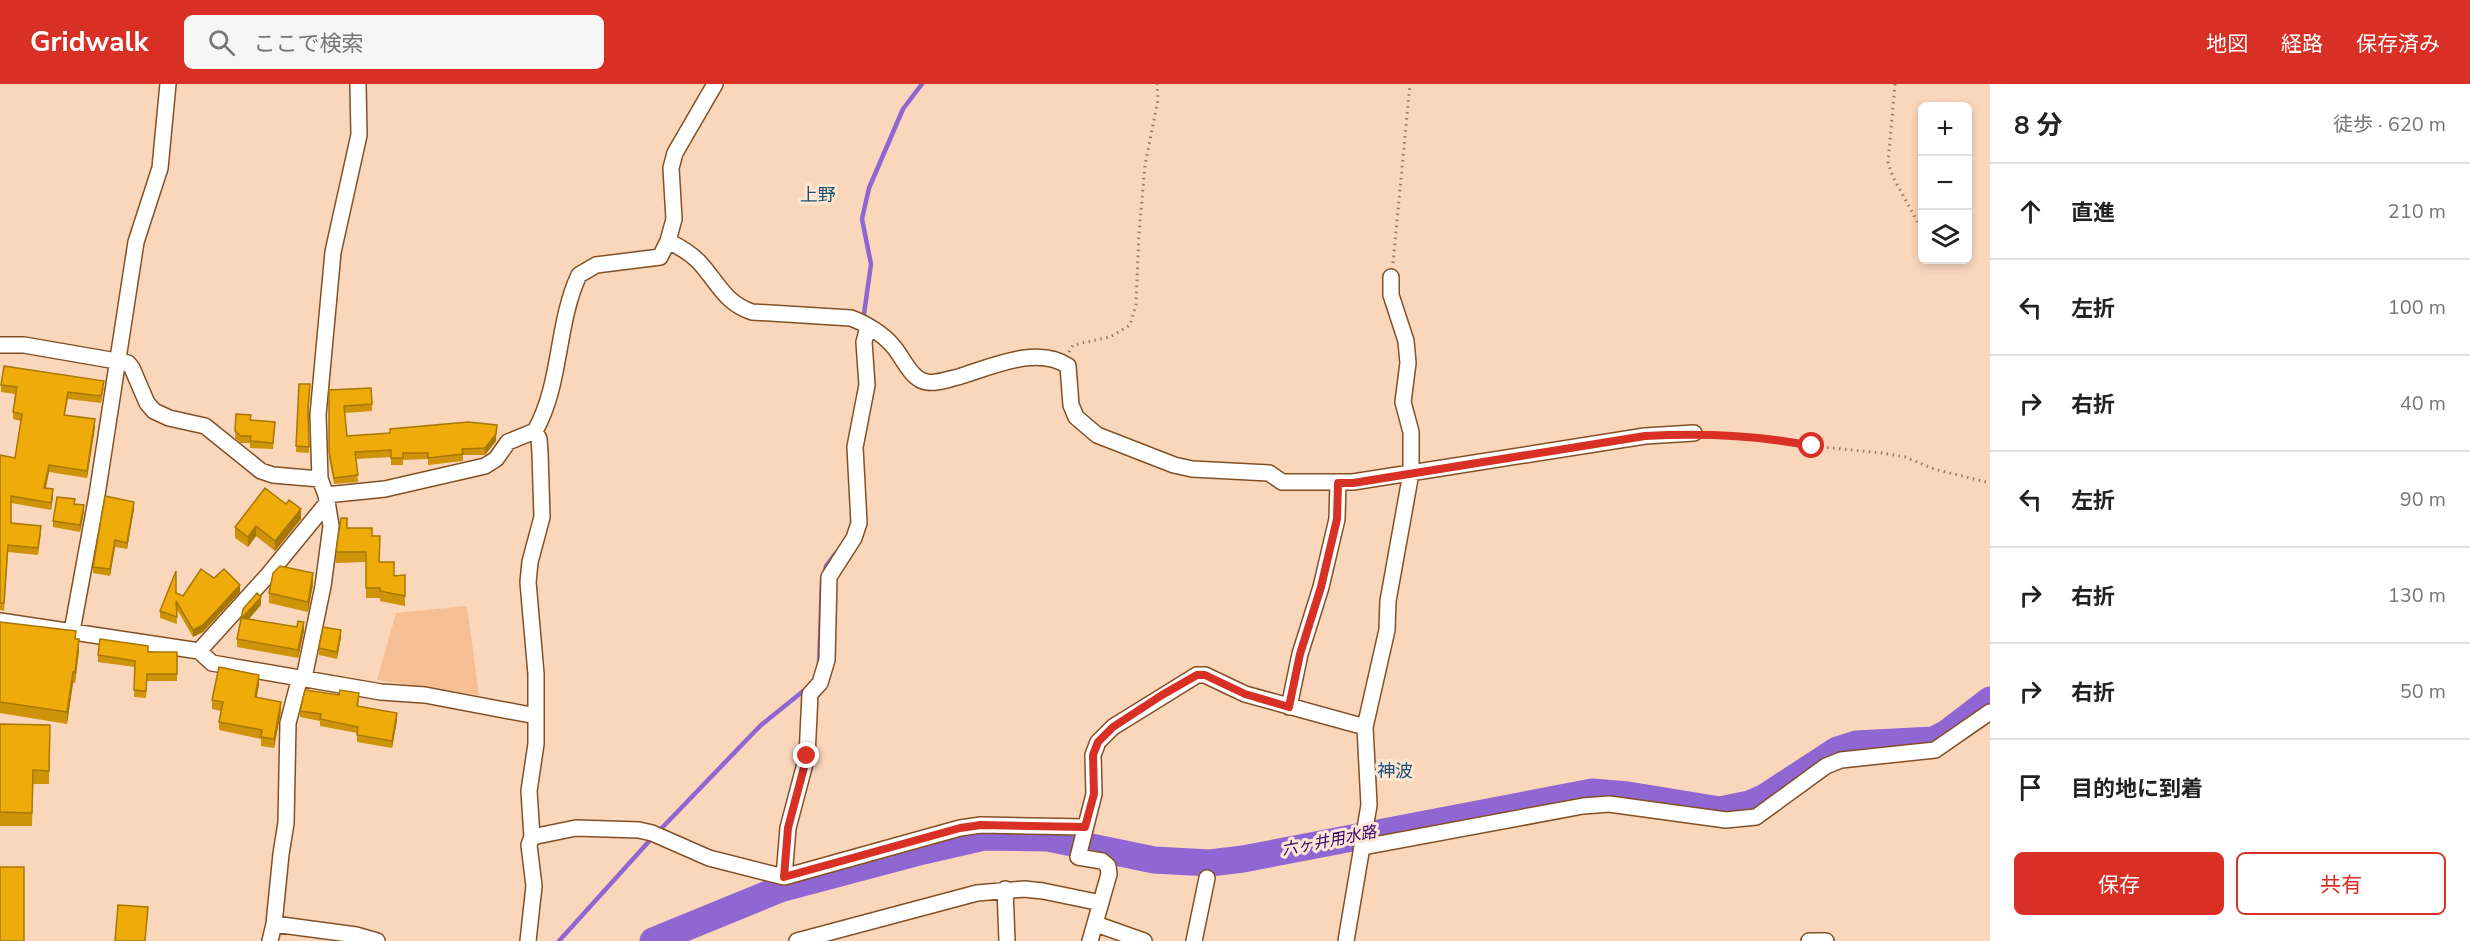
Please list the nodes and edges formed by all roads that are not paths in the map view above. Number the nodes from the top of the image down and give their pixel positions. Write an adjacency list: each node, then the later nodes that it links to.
1 (168, 84): 8 (street)
2 (358, 84): 12 (street)
3 (715, 84): 4 (street)
4 (668, 241): 6 (street); 9 (street)
5 (1391, 277): 11 (street)
6 (865, 325): 13 (street); 26 (street)
7 (0, 345): 8 (street)
8 (119, 360): 12 (street); 16 (street)
9 (535, 431): 14 (street); 21 (street)
10 (1694, 433): 11 (street)
11 (1411, 473): 13 (street); 22 (street)
12 (320, 479): 14 (street)
13 (1338, 483): 19 (street)
14 (327, 499): 17 (street); 18 (street)
15 (0, 621): 16 (street)
16 (72, 632): 17 (street)
17 (199, 651): 18 (street)
18 (302, 678): 21 (street); 30 (street)
19 (1289, 707): 22 (street); 24 (street)
20 (1990, 712): 25 (street)
21 (536, 716): 23 (street)
22 (1365, 727): 25 (street)
23 (532, 837): 26 (street); 34 (street)
24 (1082, 838): 26 (street); 29 (street)
25 (1363, 844): 40 (street)
26 (784, 877)
27 (1207, 878): 39 (street)
28 (1005, 889): 29 (street); 35 (street); 36 (street)
29 (1101, 903): 31 (street)
30 (274, 924): 32 (street); 33 (street)
31 (1096, 924): 37 (street); 38 (street)
32 (270, 941)
33 (377, 941)
34 (528, 941)
35 (797, 941)
36 (1007, 941)
37 (1090, 941)
38 (1144, 941)
39 (1194, 941)
40 (1346, 941)
41 (1809, 941): 42 (street)
42 (1827, 941)

